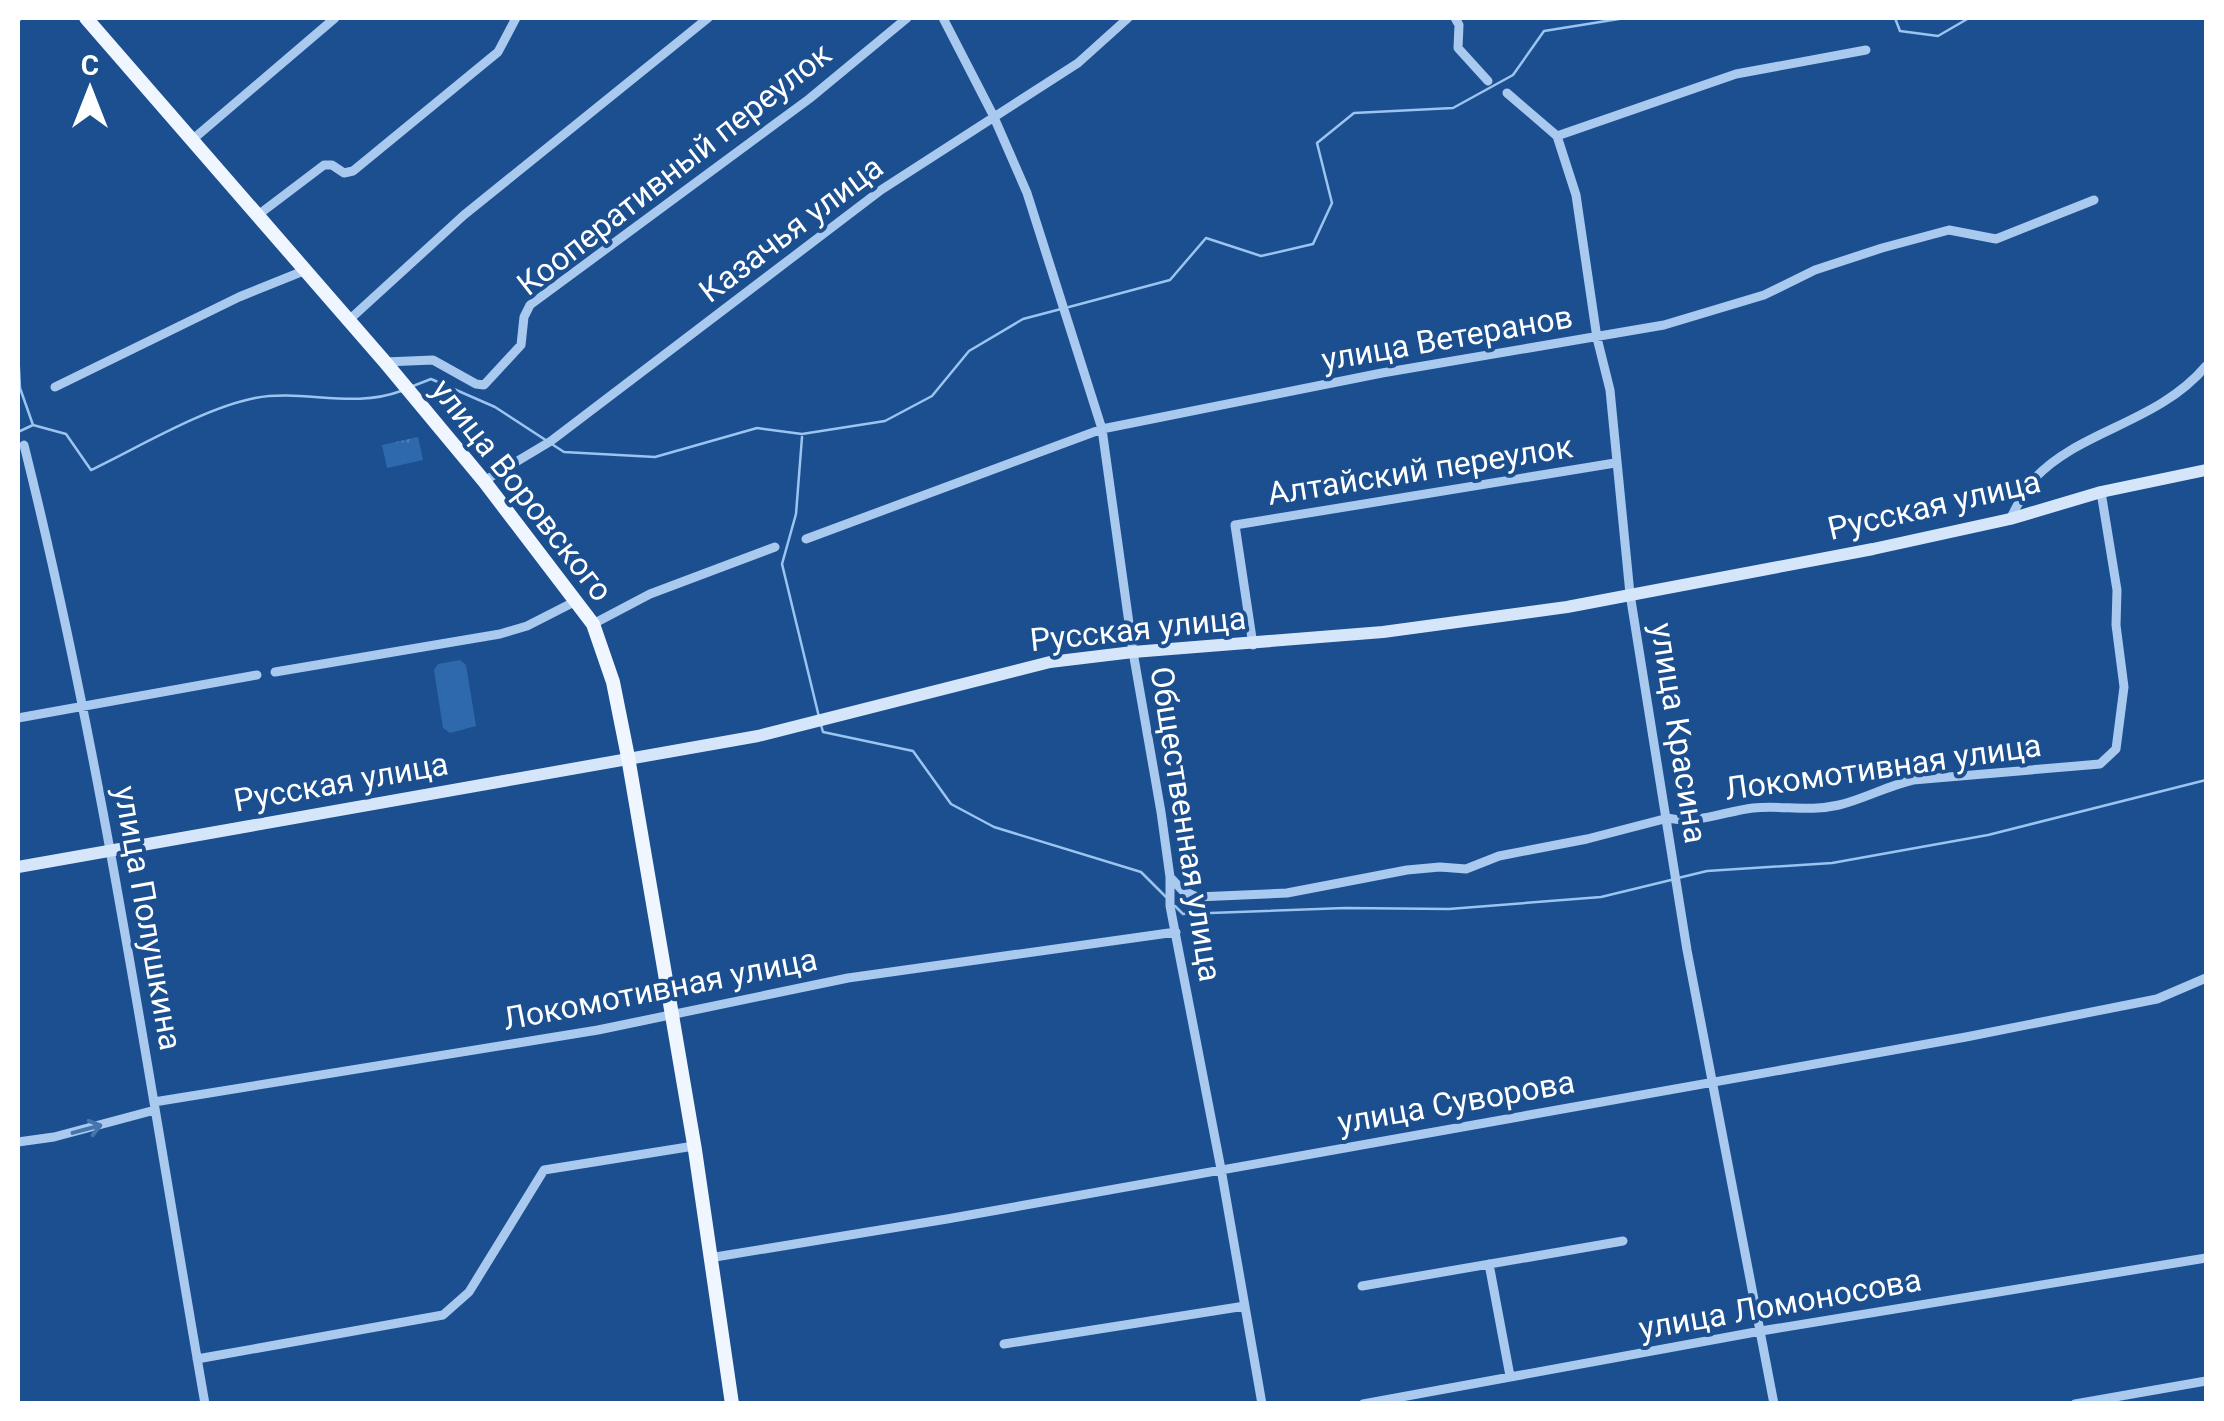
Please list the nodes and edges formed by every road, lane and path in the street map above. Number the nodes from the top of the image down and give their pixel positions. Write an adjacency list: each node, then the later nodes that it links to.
1 (86, 18): 14 (main road, улица Воровского)
2 (335, 18): 14 (street)
3 (516, 18): 16 (street)
4 (708, 18): 18 (street)
5 (907, 18): 20 (street, Кооперативный переулок)
6 (943, 18): 12 (street, Общественная улица)
7 (1128, 18): 12 (street, Казачья улица)
8 (1455, 18): 10 (street)
9 (1866, 50): 13 (street)
10 (1488, 81)
11 (1506, 93): 13 (street)
12 (993, 116): 23 (street, Общественная улица); 27 (street, Казачья улица)
13 (1558, 136): 19 (street, улица Красина)
14 (192, 140): 16 (main road, улица Воровского)
15 (2094, 200): 19 (street, улица Ветеранов)
16 (258, 215): 17 (main road, улица Воровского)
17 (306, 270): 18 (main road, улица Воровского); 22 (street)
18 (350, 320): 20 (main road, улица Воровского)
19 (1597, 338): 23 (street, улица Ветеранов); 25 (street, улица Красина)
20 (385, 362): 27 (main road, улица Воровского)
21 (2206, 366): 29 (street)
22 (55, 388)
23 (1102, 429): 30 (street, улица Ветеранов); 36 (street, Общественная улица)
24 (24, 444): 39 (street, улица Полушкина)
25 (1615, 463): 32 (street, улица Красина); 35 (street, Алтайский переулок)
26 (2206, 470): 28 (street, Русская улица)
27 (484, 480): 33 (main road, улица Воровского)
28 (2102, 492): 29 (street, Русская улица); 42 (street, Локомотивная улица)
29 (2010, 519): 32 (street, Русская улица)
30 (806, 538)
31 (775, 547): 34 (street)
32 (1630, 594): 35 (street, Русская улица); 42 (street, улица Красина)
33 (576, 601): 34 (main road, улица Воровского); 37 (street)
34 (593, 624): 41 (main road, улица Воровского)
35 (1253, 645): 36 (street, Русская улица)
36 (1133, 652): 41 (street, Русская улица); 45 (street, Общественная улица)
37 (275, 672)
38 (258, 675): 39 (street)
39 (84, 704): 40 (street); 43 (street, улица Полушкина)
40 (18, 718)
41 (628, 757): 43 (street, Русская улица); 48 (main road, улица Воровского)
42 (1668, 818): 45 (street, Локомотивная улица); 49 (street, улица Красина)
43 (112, 852): 44 (street, Русская улица); 50 (street, улица Полушкина)
44 (18, 867)
45 (1170, 877): 46 (street, Общественная улица)
46 (1176, 932): 48 (street, Локомотивная улица); 53 (street, Общественная улица)
47 (2206, 978): 49 (street, улица Суворова)
48 (670, 1014): 50 (street, Локомотивная улица); 52 (main road, улица Воровского)
49 (1713, 1081): 53 (street, улица Суворова); 60 (street, улица Красина)
50 (155, 1106): 51 (street, Локомотивная улица, one-way to 50); 62 (street, улица Полушкина)
51 (18, 1142)
52 (694, 1146): 55 (main road, улица Воровского); 62 (street)
53 (1221, 1169): 55 (street, улица Суворова); 59 (street, Общественная улица)
54 (1622, 1241): 57 (street)
55 (710, 1258): 66 (main road, улица Воровского)
56 (2206, 1258): 60 (street, улица Ломоносова)
57 (1490, 1264): 58 (street); 63 (street)
58 (1362, 1286)
59 (1245, 1306): 61 (street); 67 (street, Общественная улица)
60 (1761, 1331): 63 (street, улица Ломоносова); 69 (street, улица Красина)
61 (1004, 1344)
62 (197, 1359): 65 (street, улица Полушкина)
63 (1510, 1376): 68 (street, улица Ломоносова)
64 (2206, 1381): 70 (street)
65 (204, 1404)
66 (732, 1404)
67 (1262, 1404)
68 (1364, 1404)
69 (1774, 1404)
70 (2075, 1404)

